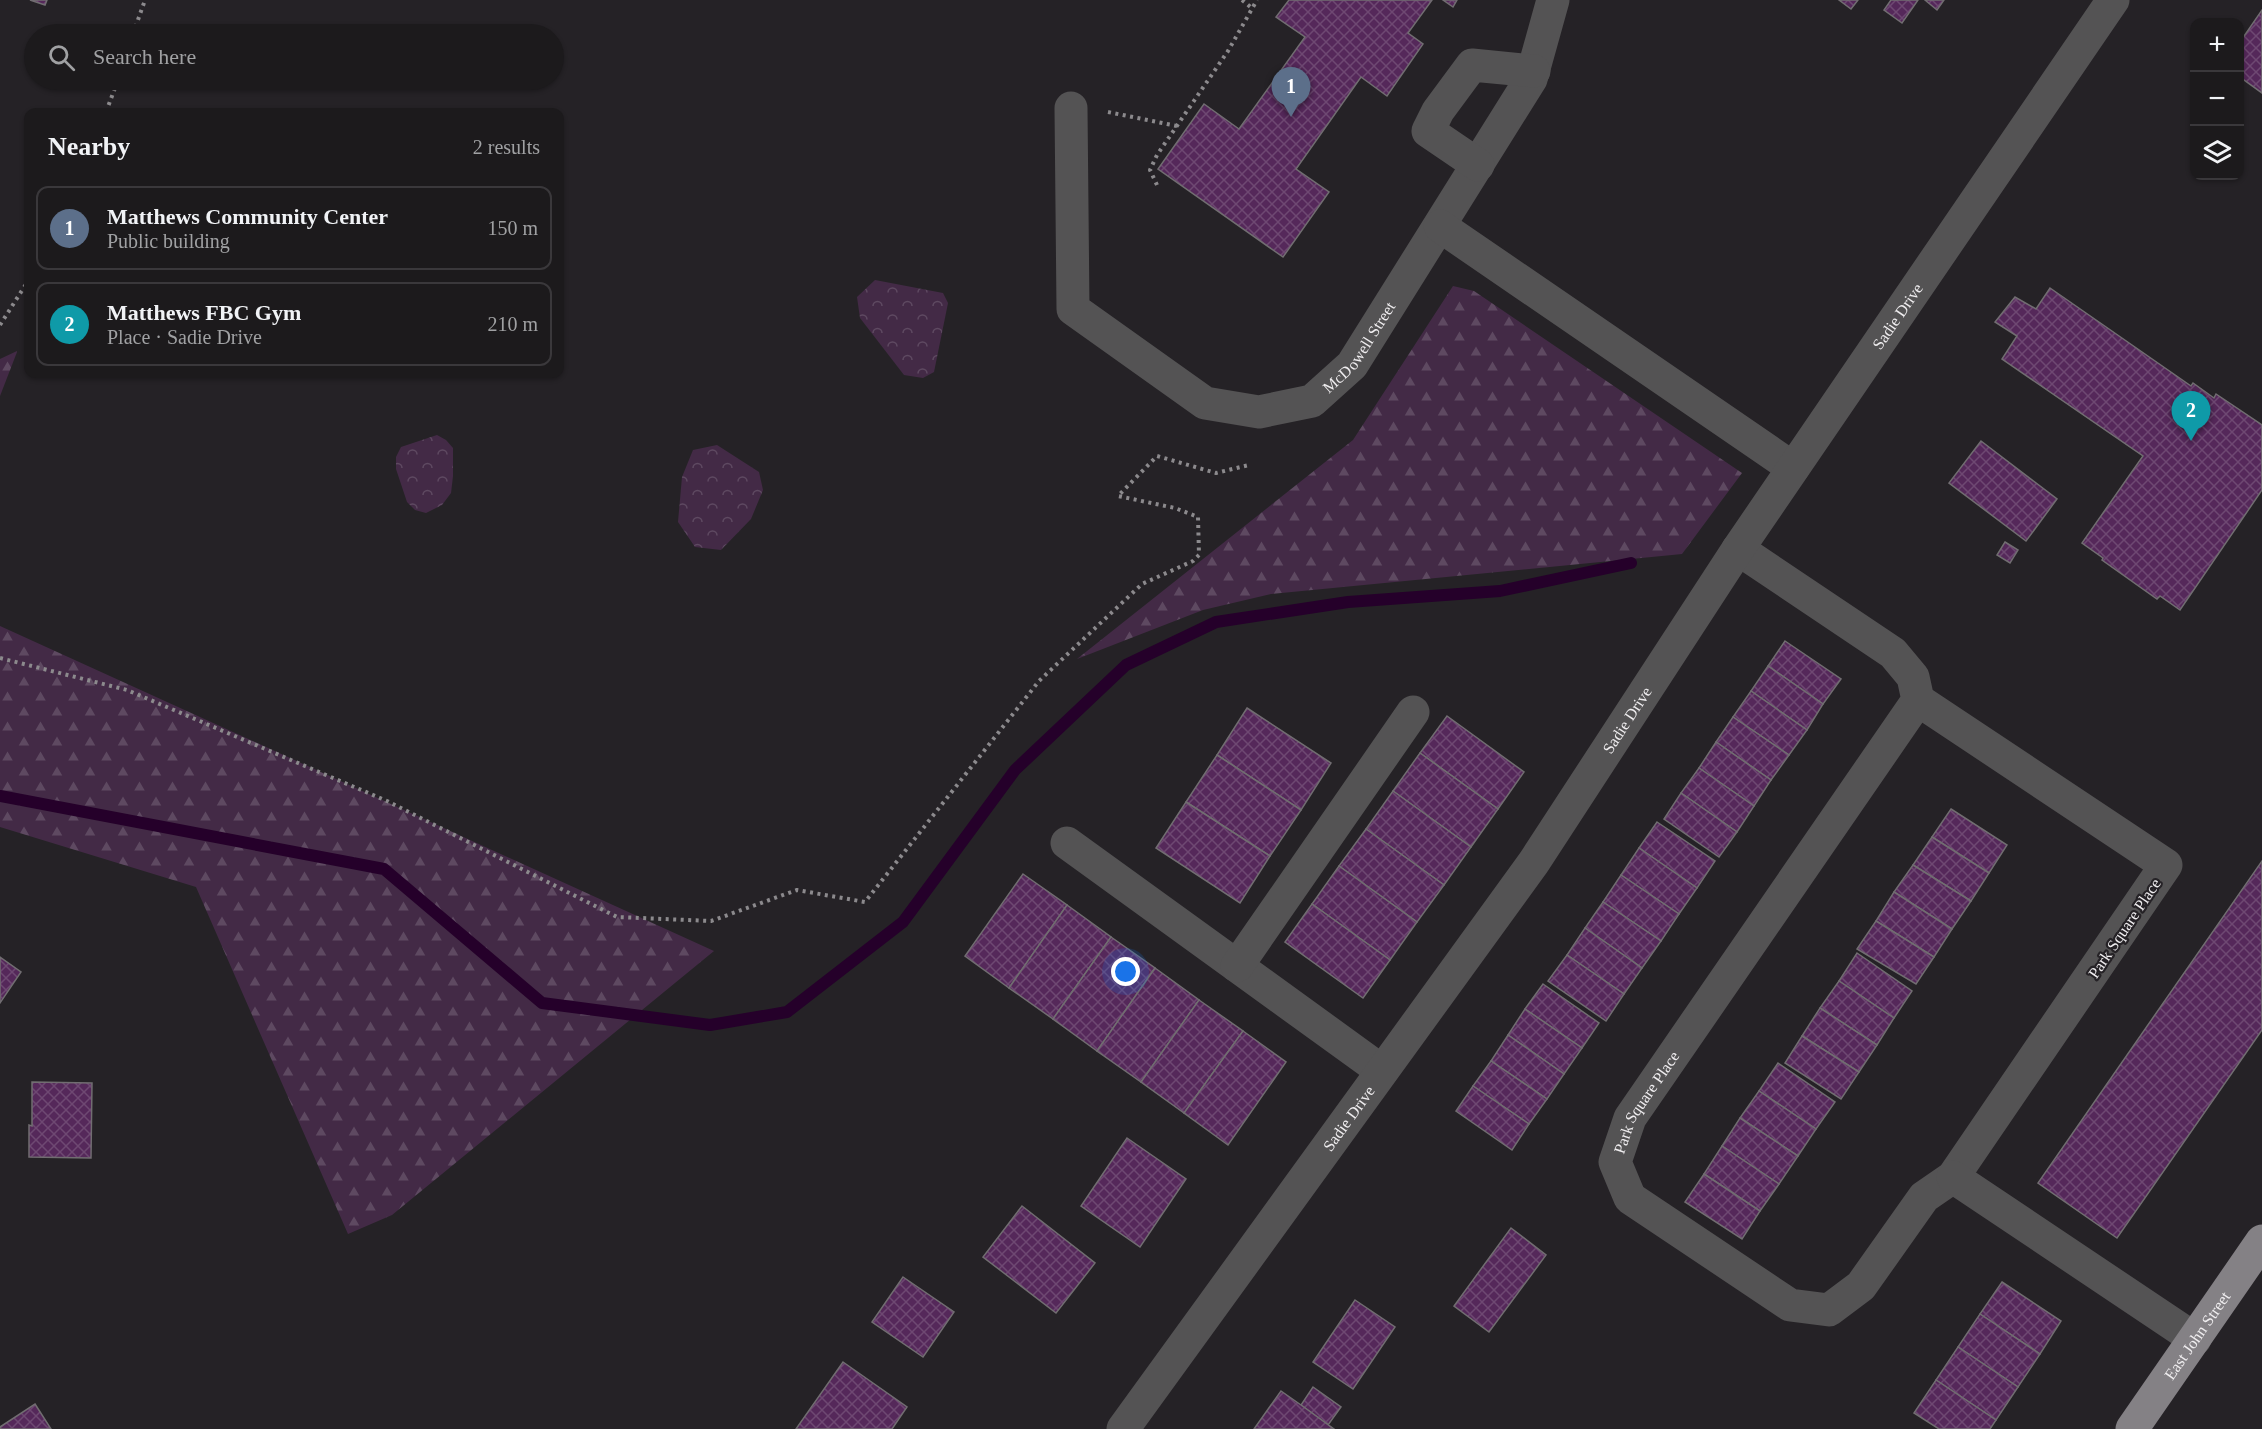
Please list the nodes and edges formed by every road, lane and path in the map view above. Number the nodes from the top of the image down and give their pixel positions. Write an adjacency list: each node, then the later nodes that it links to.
1 (145, 0): 7 (path)
2 (1242, 0): 6 (path)
3 (1257, 0): 6 (path)
4 (1553, 0): 8 (street, McDowell Street)
5 (2113, 0): 19 (street, Sadie Drive)
6 (1253, 9): 12 (path)
7 (137, 24)
8 (1534, 71): 13 (street, McDowell Street); 13 (street)
9 (114, 90): 10 (path)
10 (108, 108)
11 (1084, 109): 12 (path); 15 (street, McDowell Street)
12 (1177, 126): 14 (path)
13 (1478, 165): 15 (street, McDowell Street)
14 (1157, 185)
15 (1440, 226): 19 (street)
16 (24, 287): 17 (path)
17 (0, 326)
18 (1249, 465): 21 (path)
19 (1793, 468): 20 (street, Sadie Drive)
20 (1738, 549): 22 (street); 26 (street, Sadie Drive)
21 (0, 658)
22 (1918, 700): 27 (street, Park Square Place); 27 (street, Park Square Place)
23 (1413, 712): 25 (street)
24 (1067, 843): 25 (street)
25 (1237, 966): 26 (street)
26 (1382, 1071): 30 (street, Sadie Drive)
27 (1953, 1177): 29 (street)
28 (2262, 1241): 29 (main road, East John Street)
29 (2195, 1339): 31 (main road, East John Street)
30 (1123, 1429)
31 (2132, 1429)

